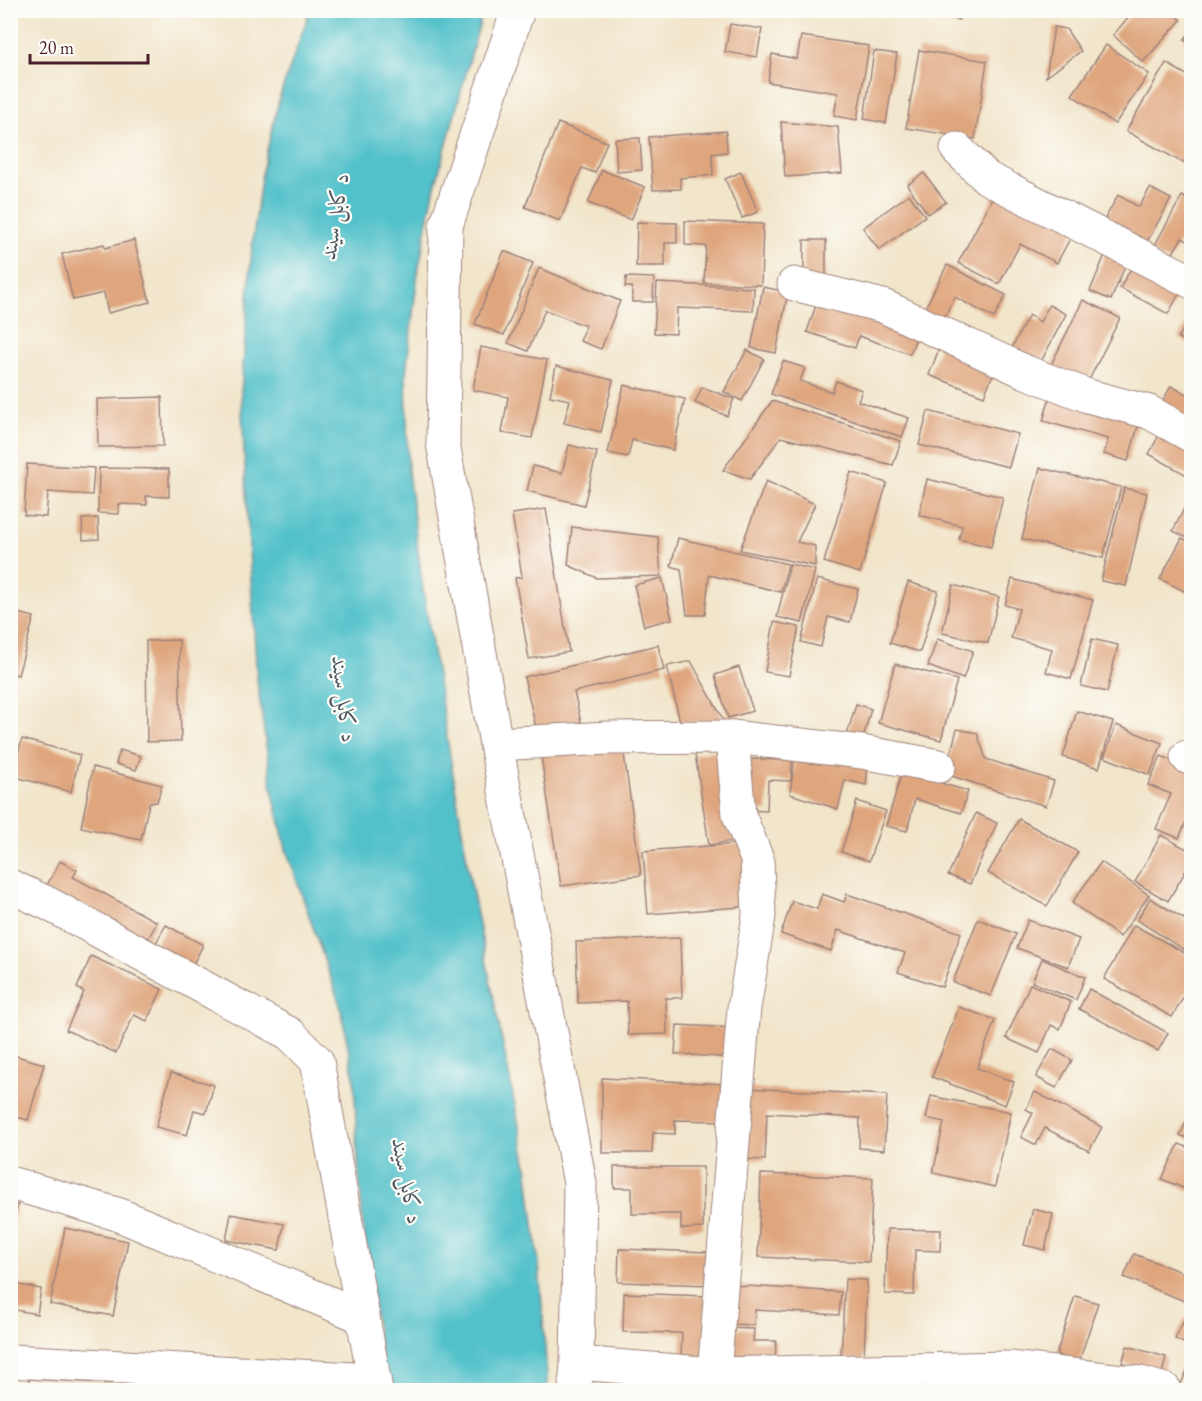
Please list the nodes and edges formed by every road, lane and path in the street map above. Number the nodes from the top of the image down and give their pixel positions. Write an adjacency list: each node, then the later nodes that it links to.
1 (518, 10): 7 (street)
2 (957, 149): 3 (street)
3 (1191, 282)
4 (794, 284): 5 (street)
5 (1191, 436)
6 (732, 737): 7 (street); 8 (street); 13 (street)
7 (496, 744): 14 (street)
8 (939, 766)
9 (10, 886): 11 (street)
10 (10, 1183): 11 (street)
11 (363, 1317): 15 (street)
12 (10, 1361): 15 (street)
13 (714, 1374): 14 (street); 16 (street)
14 (576, 1376)
15 (375, 1385)
16 (1165, 1390)

